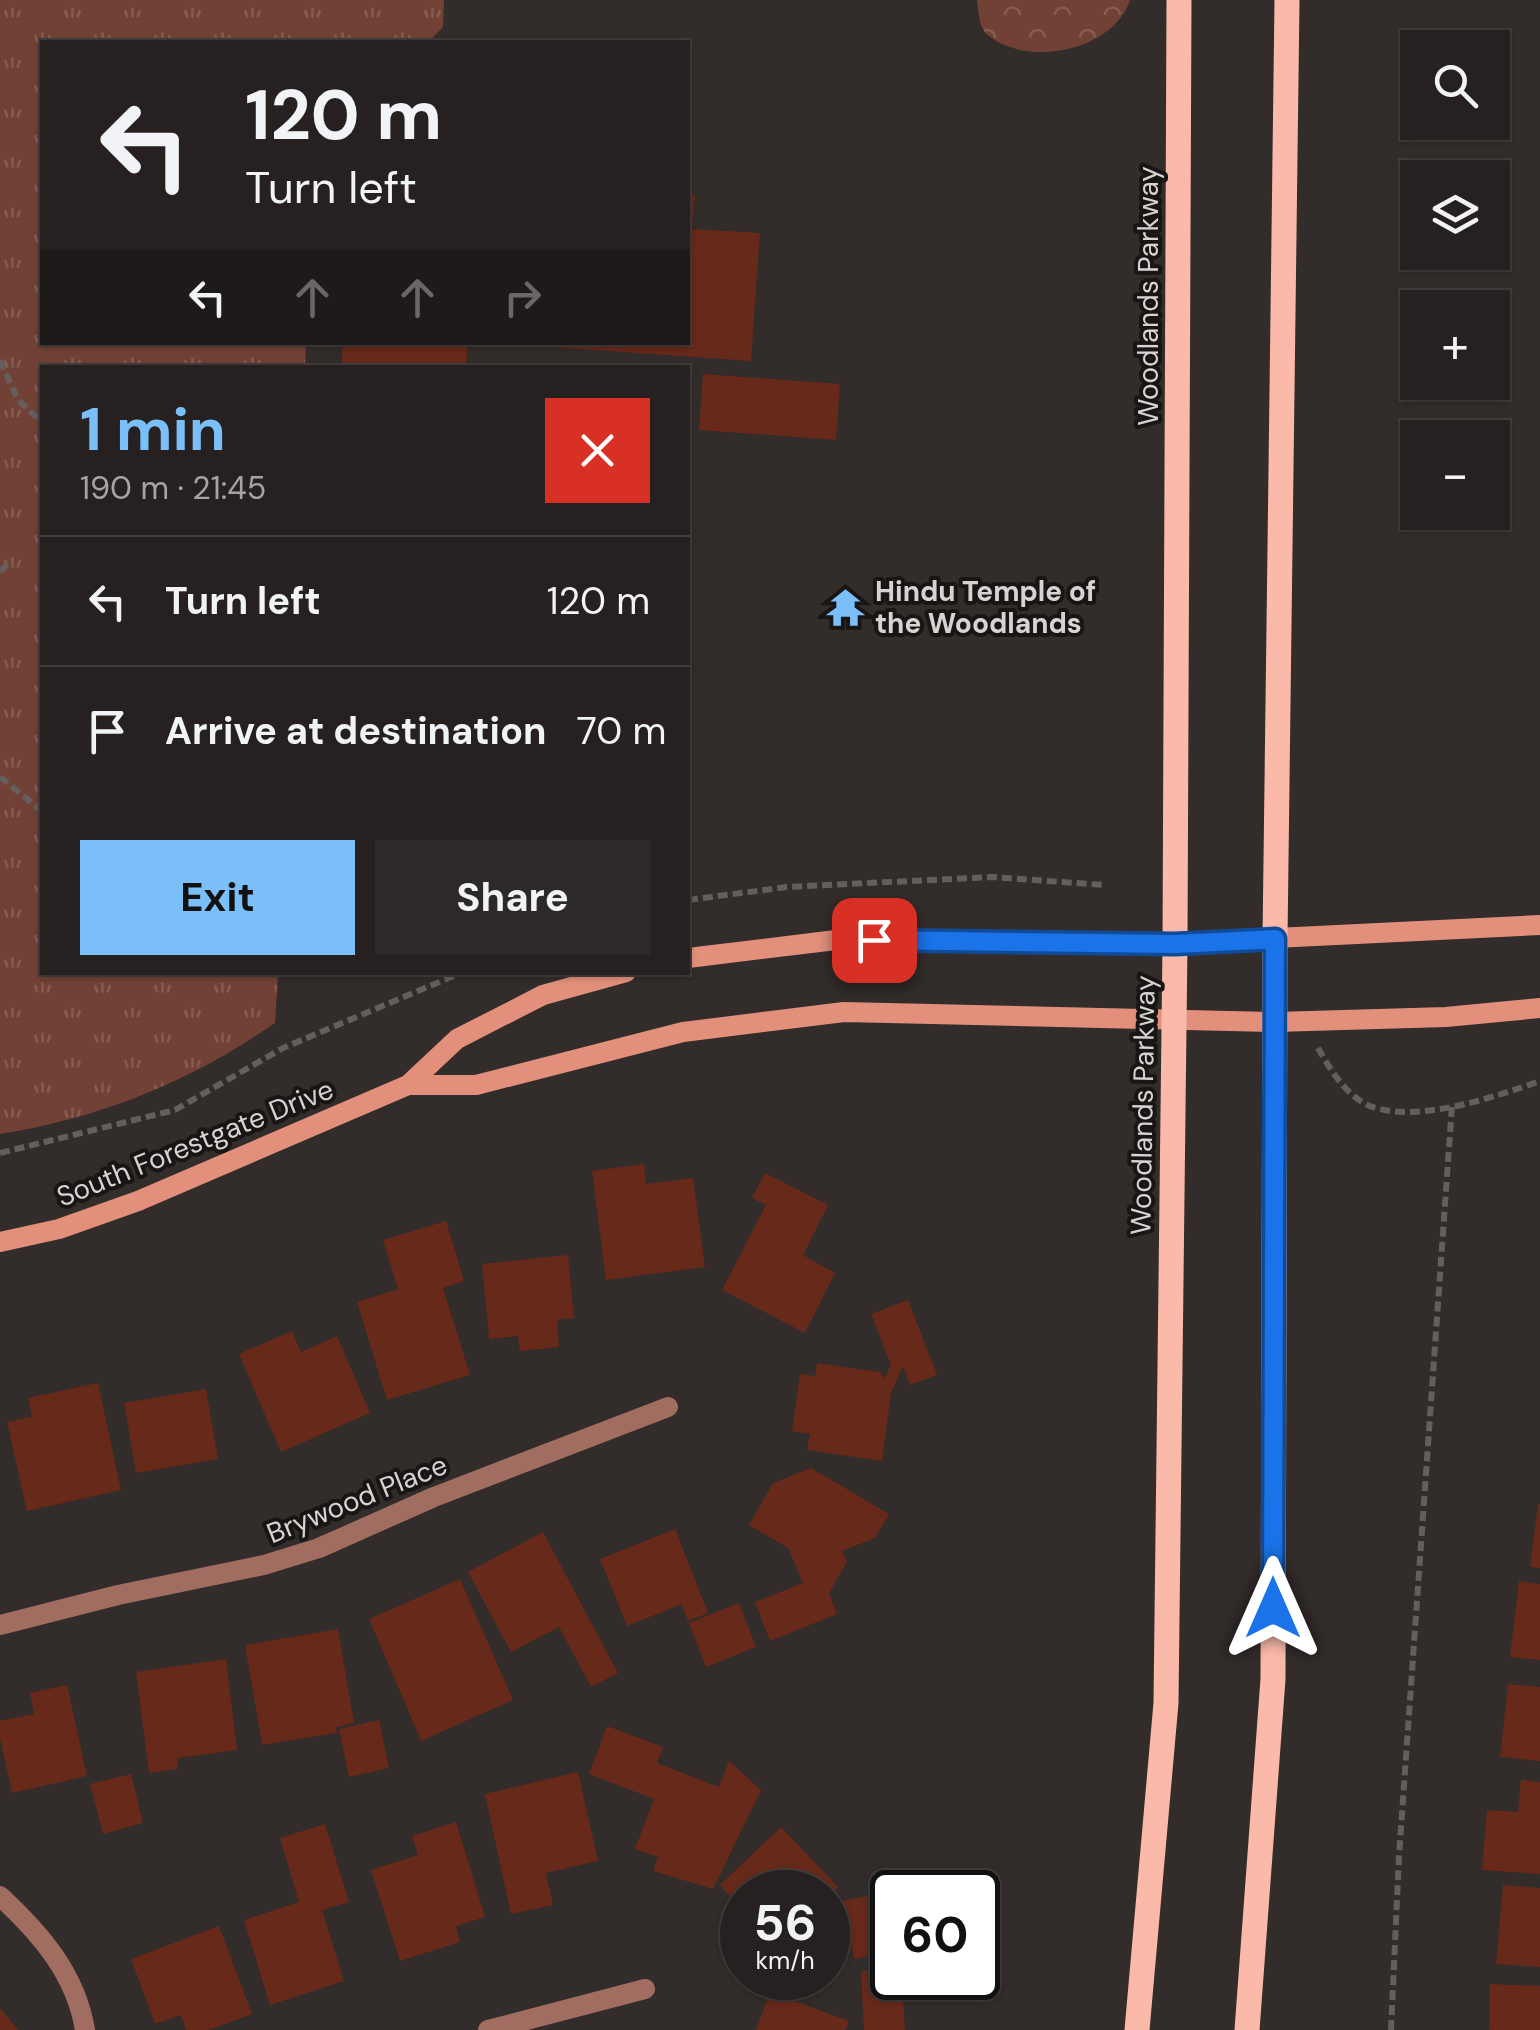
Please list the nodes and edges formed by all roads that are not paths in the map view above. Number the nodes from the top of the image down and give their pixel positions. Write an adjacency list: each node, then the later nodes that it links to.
1 (1179, 0): 5 (main road, Woodlands Parkway)
2 (1287, 0): 4 (main road)
3 (1540, 926): 4 (street)
4 (1275, 939): 5 (street); 10 (main road)
5 (1175, 944): 6 (street); 9 (main road, Woodlands Parkway)
6 (690, 958)
7 (615, 975): 11 (street, South Forestgate Drive)
8 (1540, 1008): 10 (street, South Forestgate Drive)
9 (1174, 1019): 10 (street, South Forestgate Drive); 11 (street, South Forestgate Drive); 19 (main road, Woodlands Parkway)
10 (1275, 1022): 20 (main road)
11 (408, 1085): 12 (street, South Forestgate Drive)
12 (0, 1242)
13 (668, 1407): 14 (street, Brywood Place)
14 (0, 1625)
15 (0, 1896): 17 (street)
16 (645, 1989): 18 (street)
17 (85, 2030)
18 (488, 2030)
19 (1137, 2030)
20 (1248, 2030)

